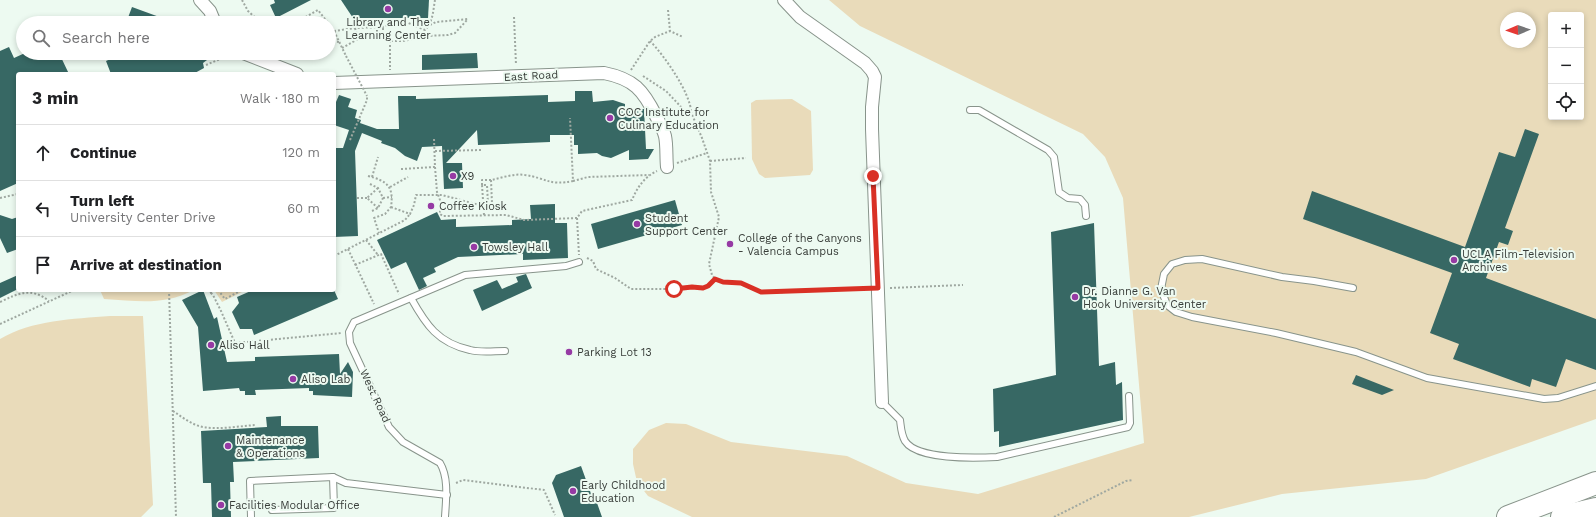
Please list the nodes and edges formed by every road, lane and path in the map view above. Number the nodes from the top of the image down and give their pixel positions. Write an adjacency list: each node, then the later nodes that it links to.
1 (200, 0): 6 (street)
2 (242, 0): 7 (path)
3 (435, 0): 11 (path)
4 (784, 0): 88 (street)
5 (668, 10): 16 (path)
6 (212, 16)
7 (253, 16)
8 (307, 16): 9 (path)
9 (322, 16)
10 (514, 17): 32 (path)
11 (429, 26): 14 (path); 18 (path)
12 (383, 27): 13 (path); 14 (path); 20 (path)
13 (355, 28): 15 (path); 21 (path)
14 (425, 30): 18 (path)
15 (336, 32)
16 (670, 32): 19 (path); 23 (path)
17 (336, 36): 25 (path)
18 (426, 36): 22 (path)
19 (683, 37)
20 (383, 38): 21 (path); 22 (path)
21 (358, 39): 26 (path)
22 (390, 41): 33 (path)
23 (650, 41): 31 (path); 36 (path)
24 (336, 42): 25 (path)
25 (339, 42): 26 (path)
26 (342, 48): 39 (path, bridge)
27 (218, 60): 29 (path)
28 (261, 60): 30 (street)
29 (206, 65)
30 (292, 72)
31 (629, 76): 32 (street, East Road); 36 (path); 47 (street, East Road)
32 (516, 77): 33 (street, East Road)
33 (390, 80): 34 (street, East Road)
34 (336, 83)
35 (970, 110): 77 (lane)
36 (692, 112): 42 (path)
37 (570, 118): 56 (path)
38 (434, 139): 41 (path)
39 (350, 140)
40 (481, 150): 41 (path)
41 (434, 152): 48 (path)
42 (708, 153): 45 (path); 46 (path)
43 (378, 157): 52 (path)
44 (746, 158): 46 (path)
45 (690, 159)
46 (710, 161): 86 (path)
47 (667, 166): 50 (path)
48 (436, 167): 49 (path); 63 (path)
49 (402, 169)
50 (649, 174): 56 (path); 78 (path)
51 (368, 176): 52 (path)
52 (372, 177): 54 (path)
53 (408, 177): 60 (path)
54 (378, 179): 58 (path); 60 (path)
55 (491, 180): 56 (path); 59 (path); 59 (path)
56 (573, 181)
57 (370, 184): 58 (path)
58 (375, 185): 61 (path)
59 (482, 185): 69 (path)
60 (390, 187): 64 (path)
61 (378, 188): 67 (path); 68 (path)
62 (16, 194): 65 (path)
63 (438, 195): 69 (path); 74 (path); 75 (path)
64 (392, 197): 68 (path); 70 (path)
65 (0, 198)
66 (357, 198): 67 (path)
67 (367, 198): 71 (path)
68 (383, 198): 71 (path)
69 (483, 206): 75 (path)
70 (391, 207): 74 (path); 76 (path)
71 (378, 208): 72 (path)
72 (376, 210): 73 (path); 76 (path)
73 (372, 211)
74 (410, 214): 79 (path)
75 (484, 215): 78 (path)
76 (380, 216): 79 (path)
77 (1086, 216)
78 (577, 218): 84 (path)
79 (380, 233): 80 (path)
80 (366, 240): 81 (path); 83 (path)
81 (348, 249): 82 (path); 85 (path)
82 (336, 255)
83 (378, 255): 85 (path); 96 (path)
84 (579, 262): 86 (path); 98 (lane)
85 (355, 265): 101 (path)
86 (715, 279): 88 (path)
87 (964, 285): 88 (path)
88 (878, 288): 107 (street)
89 (1353, 288): 105 (lane)
90 (404, 291): 96 (path)
91 (69, 292): 99 (path)
92 (169, 292): 108 (path)
93 (210, 292): 103 (path)
94 (219, 292): 95 (path)
95 (238, 292)
96 (399, 294): 97 (path)
97 (393, 296)
98 (411, 298): 103 (lane); 104 (lane)
99 (49, 301): 100 (path); 102 (path)
100 (0, 302)
101 (376, 304)
102 (0, 324)
103 (349, 332): 114 (lane, West Road)
104 (505, 351)
105 (1596, 386)
106 (1129, 396): 107 (lane)
107 (882, 402)
108 (173, 411): 109 (path); 118 (path)
109 (256, 425)
110 (333, 477): 114 (lane); 116 (lane); 119 (lane)
111 (1133, 480): 121 (path)
112 (456, 483): 117 (path)
113 (1596, 483): 122 (highway)
114 (446, 495): 120 (lane, West Road)
115 (1596, 509): 123 (highway)
116 (272, 510)
117 (554, 515)
118 (176, 517)
119 (251, 517)
120 (445, 517)
121 (1054, 517)
122 (1508, 517)
123 (1562, 517)

